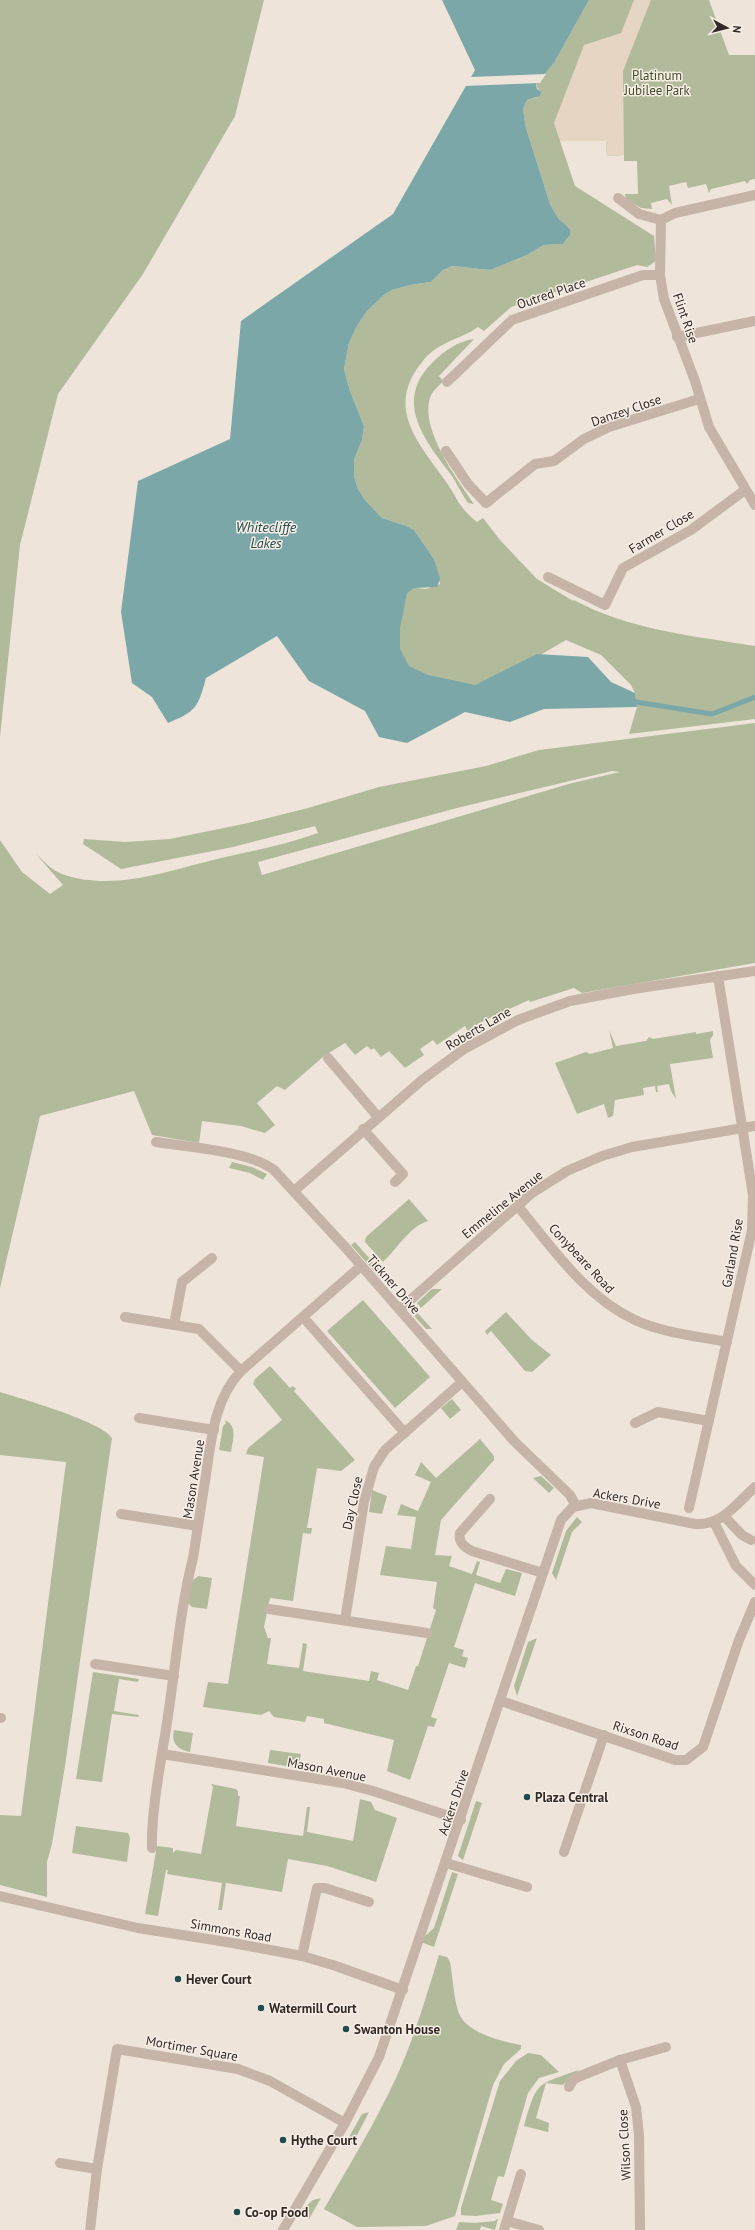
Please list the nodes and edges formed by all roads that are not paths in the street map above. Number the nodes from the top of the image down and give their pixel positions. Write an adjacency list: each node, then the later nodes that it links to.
1 (755, 195): 3 (street)
2 (618, 198): 3 (street)
3 (661, 220): 4 (street, Flint Rise)
4 (660, 275): 6 (street, Flint Rise); 7 (street, Outred Place)
5 (755, 320): 6 (street)
6 (677, 337): 8 (street, Flint Rise)
7 (447, 382)
8 (699, 399): 9 (street, Danzey Close); 10 (street, Flint Rise)
9 (446, 451)
10 (745, 490): 11 (street, Flint Rise); 12 (street, Farmer Close)
11 (754, 501)
12 (548, 577)
13 (755, 971): 14 (street, Roberts Lane)
14 (718, 976): 16 (street, Roberts Lane); 18 (street, Garland Rise)
15 (328, 1058): 16 (street)
16 (378, 1117): 19 (street, Roberts Lane)
17 (755, 1126): 18 (street, Emmeline Avenue)
18 (743, 1128): 23 (street, Emmeline Avenue); 24 (street, Garland Rise)
19 (363, 1129): 21 (street); 22 (street, Roberts Lane)
20 (156, 1142): 22 (street, Tickner Drive)
21 (394, 1182)
22 (294, 1191): 26 (street, Tickner Drive)
23 (517, 1205): 27 (street, Emmeline Avenue); 31 (street, Conybeare Road)
24 (752, 1247): 31 (street, Garland Rise)
25 (212, 1258): 30 (street)
26 (361, 1266): 27 (street, Tickner Drive); 29 (street, Mason Avenue)
27 (400, 1309): 33 (street, Tickner Drive)
28 (125, 1317): 30 (street)
29 (303, 1317): 32 (street, Mason Avenue); 38 (street)
30 (174, 1325): 32 (street)
31 (727, 1342): 35 (street, Garland Rise)
32 (241, 1371): 37 (street, Mason Avenue)
33 (462, 1382): 38 (street, Day Close); 41 (street, Tickner Drive)
34 (139, 1418): 37 (street)
35 (709, 1420): 36 (street); 42 (street, Garland Rise)
36 (635, 1423)
37 (214, 1430): 46 (street, Mason Avenue)
38 (404, 1433): 52 (street, Day Close)
39 (755, 1487): 44 (street, Ackers Drive)
40 (490, 1500): 48 (street)
41 (576, 1506): 45 (street, Ackers Drive); 48 (street, Ackers Drive)
42 (689, 1508)
43 (121, 1514): 46 (street)
44 (724, 1516): 45 (street, Ackers Drive); 47 (street)
45 (714, 1522): 49 (street)
46 (198, 1526): 55 (street, Mason Avenue)
47 (751, 1540)
48 (543, 1574): 56 (street, Ackers Drive)
49 (755, 1585)
50 (755, 1602): 57 (street, Rixson Road)
51 (269, 1609): 52 (street)
52 (345, 1620): 53 (street)
53 (427, 1633)
54 (95, 1664): 55 (street)
55 (174, 1676): 58 (street, Mason Avenue)
56 (501, 1701): 57 (street, Rixson Road); 59 (street, Ackers Drive)
57 (604, 1735): 61 (street)
58 (162, 1754): 59 (street, Mason Avenue); 60 (street, Mason Avenue)
59 (461, 1820): 62 (street, Ackers Drive)
60 (152, 1848)
61 (564, 1852)
62 (446, 1864): 63 (street); 67 (street, Ackers Drive)
63 (526, 1887)
64 (0, 1896): 66 (street, Simmons Road)
65 (369, 1902): 66 (street)
66 (302, 1956): 67 (street, Simmons Road)
67 (403, 1990): 71 (street, Ackers Drive)
68 (666, 2047): 69 (street)
69 (620, 2060): 70 (street); 79 (street, Wilson Close)
70 (569, 2087)
71 (345, 2123): 73 (street, Mortimer Square); 77 (street, Ackers Drive)
72 (60, 2163): 73 (street)
73 (97, 2168): 76 (street)
74 (520, 2178): 75 (street)
75 (506, 2225): 78 (street)
76 (90, 2230)
77 (283, 2230)
78 (539, 2230)
79 (640, 2230)

